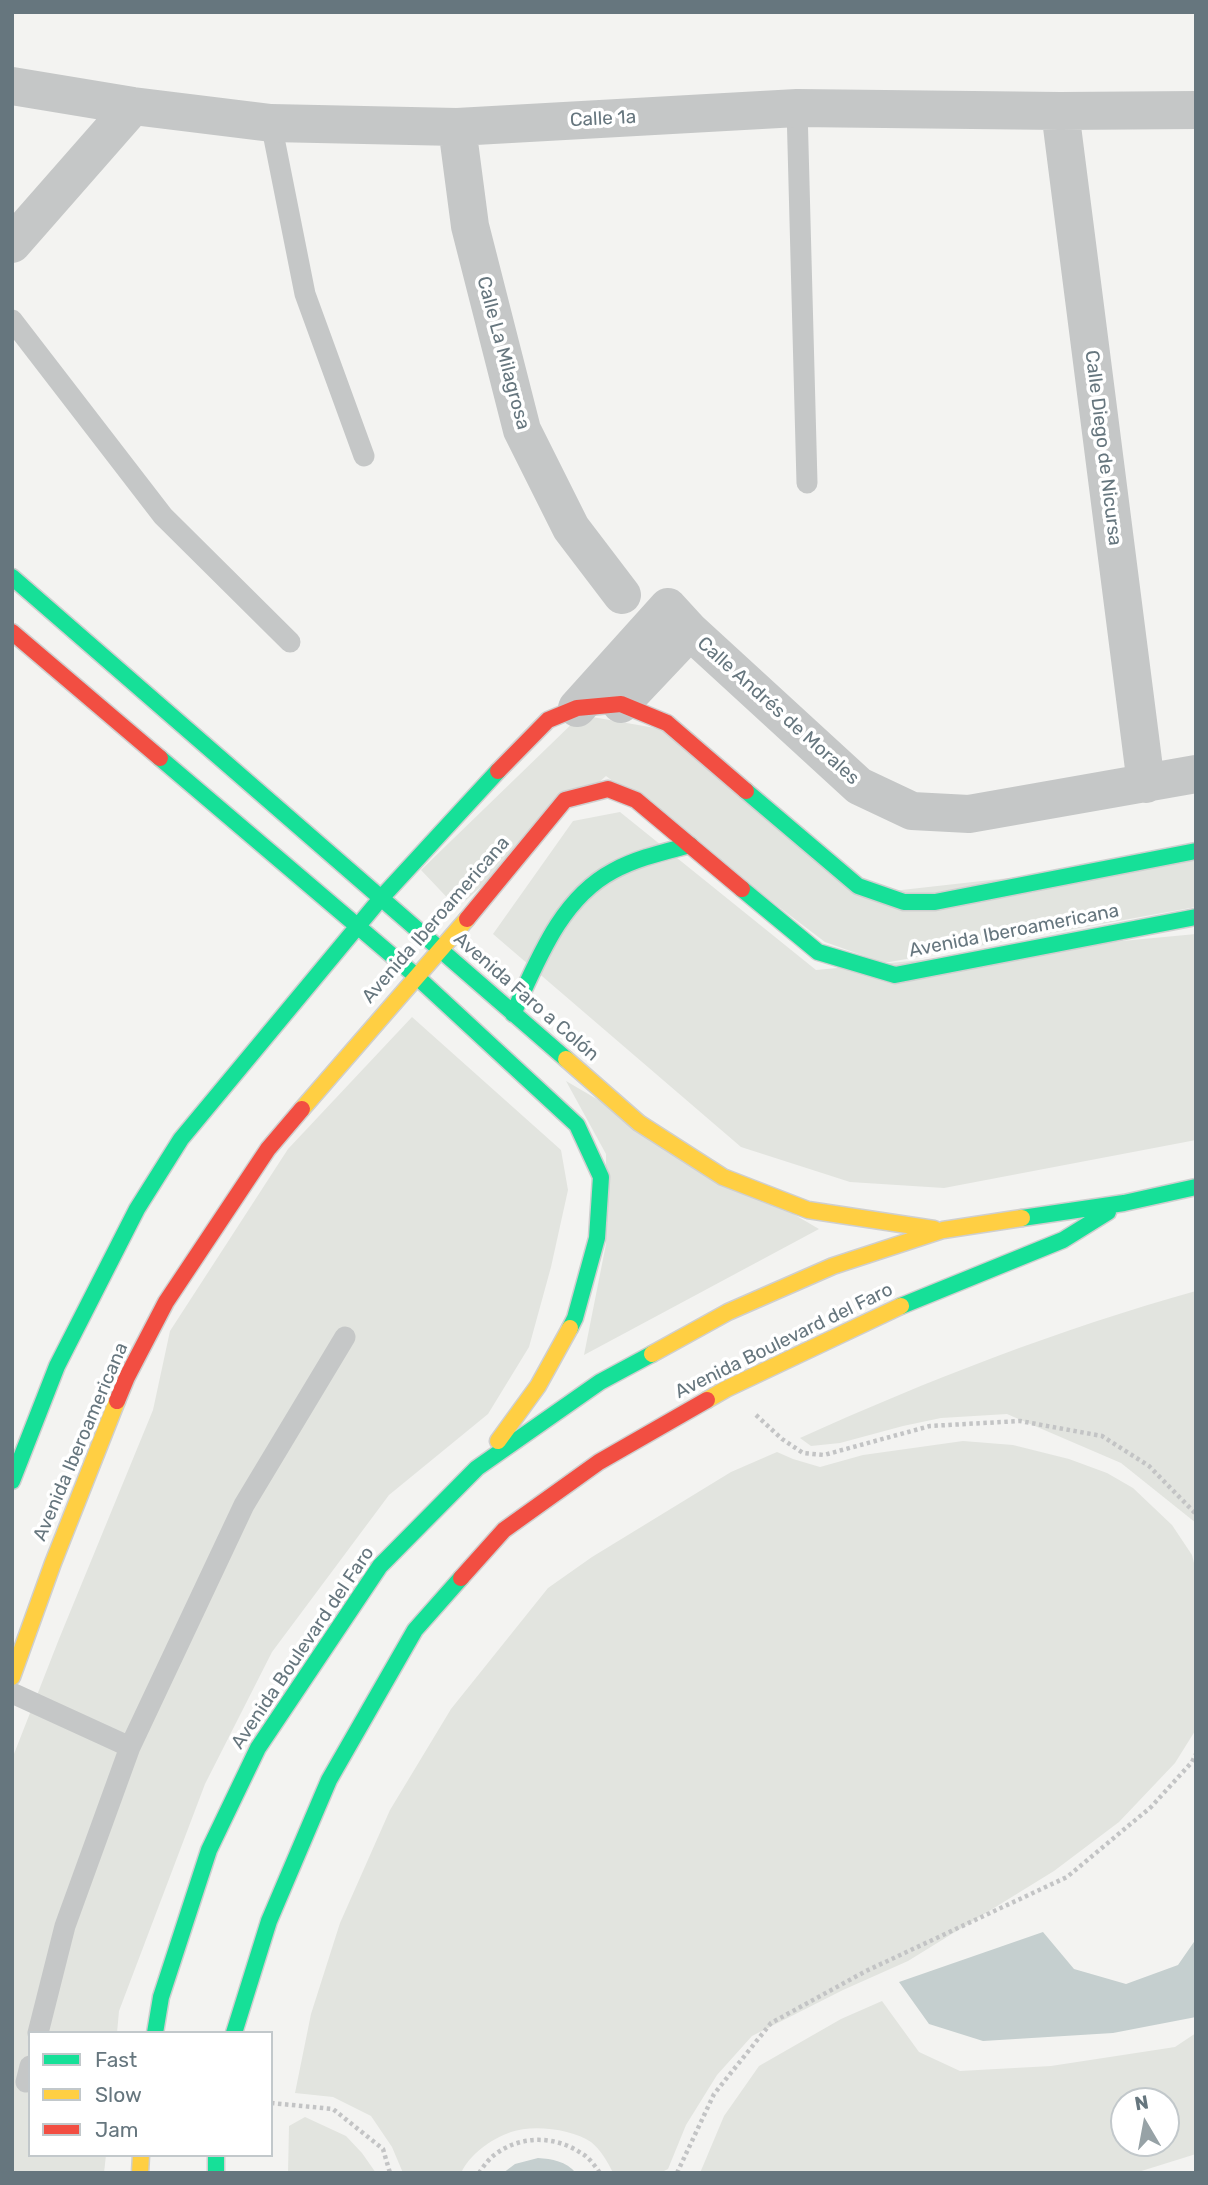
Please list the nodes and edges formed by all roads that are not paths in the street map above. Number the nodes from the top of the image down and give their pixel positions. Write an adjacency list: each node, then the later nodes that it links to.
1 (12, 86): 2 (street, Calle 1a)
2 (133, 106): 6 (street, Calle 1a); 8 (street)
3 (797, 108): 5 (street, Calle 1a); 7 (street, Calle 1a); 11 (lane)
4 (1196, 110): 5 (street, Calle 1a)
5 (1059, 111): 20 (street, Calle Diego de Nicursa)
6 (271, 123): 7 (street, Calle 1a); 10 (lane)
7 (457, 127): 13 (street, Calle La Milagrosa)
8 (12, 244)
9 (12, 320): 16 (lane)
10 (364, 456)
11 (807, 483)
12 (12, 577): 23 (street, Avenida Faro a Colón)
13 (622, 595)
14 (679, 619): 17 (street, Calle Andrés de Morales); 18 (street); 20 (street, Calle Andrés de Morales)
15 (12, 632): 25 (street)
16 (290, 642)
17 (621, 704): 18 (street); 22 (street)
18 (577, 708): 23 (street)
19 (1196, 774): 20 (street, Calle Andrés de Morales)
20 (1146, 784)
21 (690, 845): 24 (street, Avenida Iberoamericana); 26 (street, Avenida Iberoamericana); 28 (street)
22 (1196, 851)
23 (382, 897): 25 (street); 26 (street, Avenida Faro a Colón)
24 (1196, 918)
25 (357, 927): 27 (street); 34 (street)
26 (441, 950): 27 (street, Avenida Iberoamericana); 28 (street, Avenida Faro a Colón)
27 (416, 976): 33 (street); 35 (street, Avenida Iberoamericana)
28 (513, 1014): 31 (street, Avenida Faro a Colón)
29 (1196, 1186): 30 (street, Avenida Boulevard del Faro)
30 (1124, 1203): 31 (street, Avenida Boulevard del Faro); 40 (street, Avenida Boulevard del Faro)
31 (943, 1230): 33 (street, Avenida Boulevard del Faro)
32 (345, 1338): 37 (lane)
33 (477, 1468): 39 (street, Avenida Boulevard del Faro)
34 (12, 1481)
35 (12, 1677)
36 (12, 1693): 37 (lane)
37 (130, 1747): 38 (lane)
38 (39, 2031)
39 (155, 2031)
40 (235, 2031)

